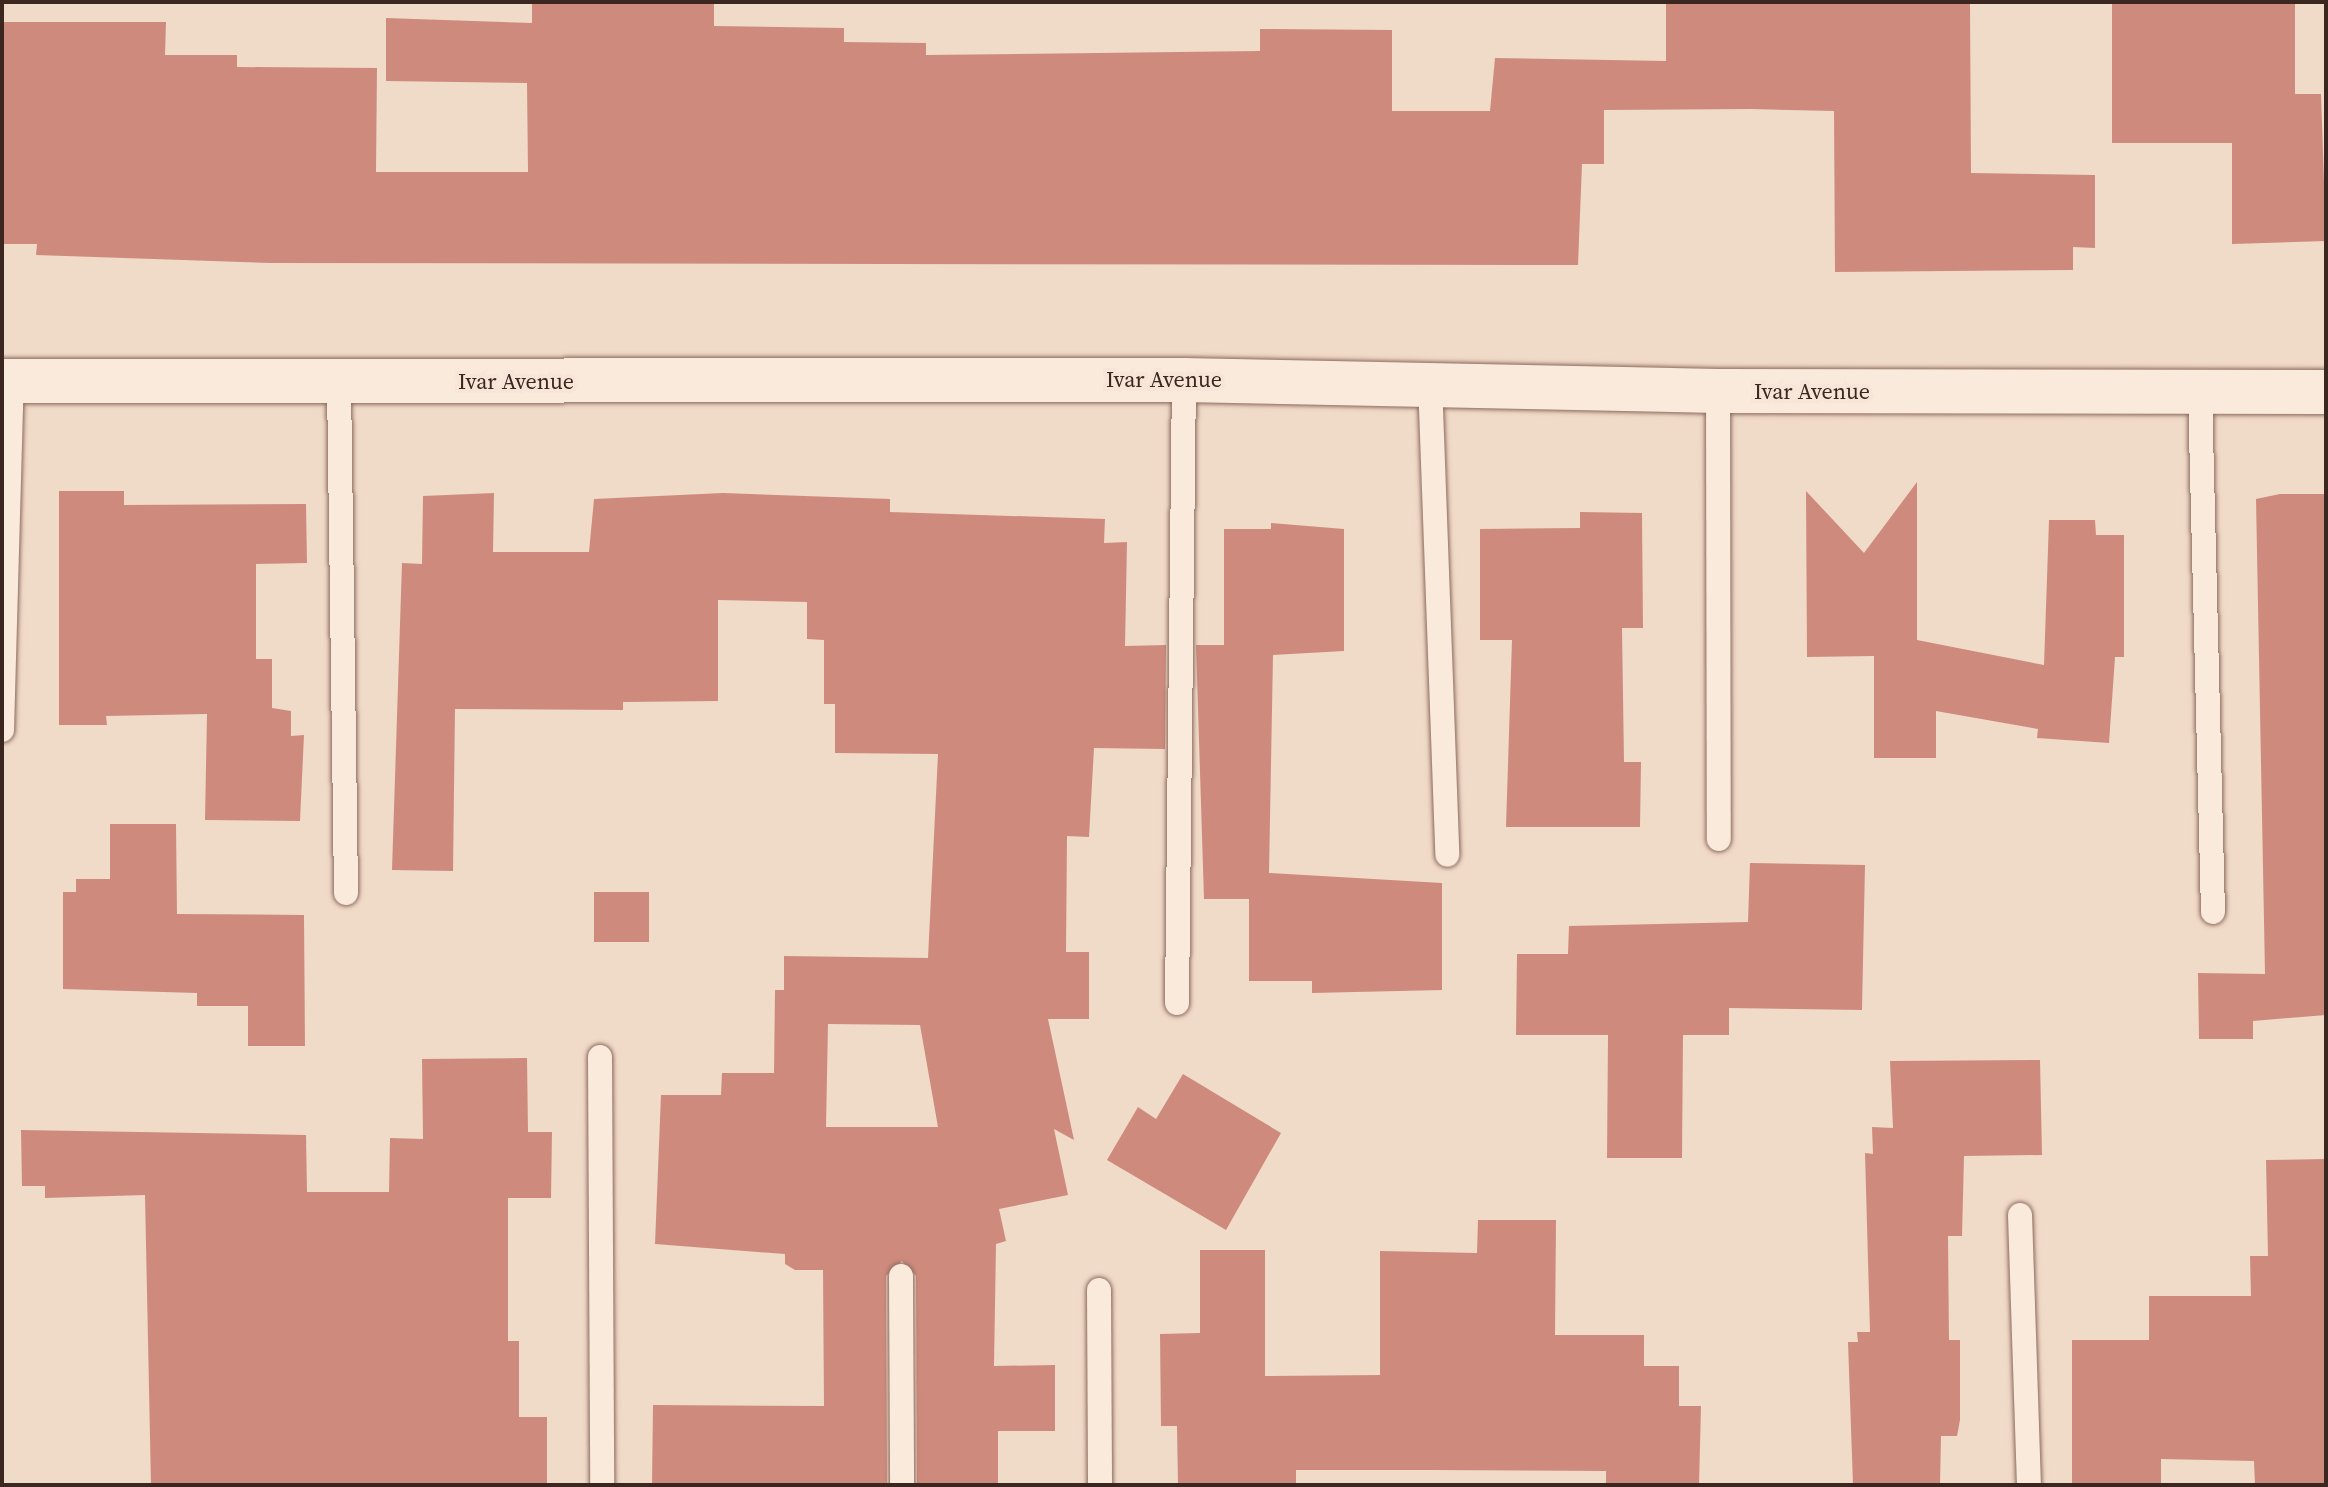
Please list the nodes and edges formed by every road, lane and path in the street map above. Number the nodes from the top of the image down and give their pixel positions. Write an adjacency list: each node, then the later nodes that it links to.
1 (1184, 380): 3 (street, Ivar Avenue); 4 (street, Ivar Avenue); 13 (lane)
2 (7, 381): 4 (street, Ivar Avenue); 8 (lane)
3 (1430, 381): 5 (street, Ivar Avenue); 10 (lane)
4 (339, 383): 11 (lane)
5 (1718, 391): 6 (street, Ivar Avenue); 9 (lane)
6 (2200, 392): 7 (street, Ivar Avenue); 12 (lane)
7 (2326, 392)
8 (2, 730)
9 (1719, 839)
10 (1447, 855)
11 (346, 893)
12 (2213, 912)
13 (1177, 1003)
14 (600, 1057): 18 (lane)
15 (2020, 1215): 21 (lane)
16 (901, 1276): 19 (lane)
17 (1099, 1290): 20 (lane)
18 (602, 1485)
19 (902, 1485)
20 (1100, 1485)
21 (2029, 1485)

